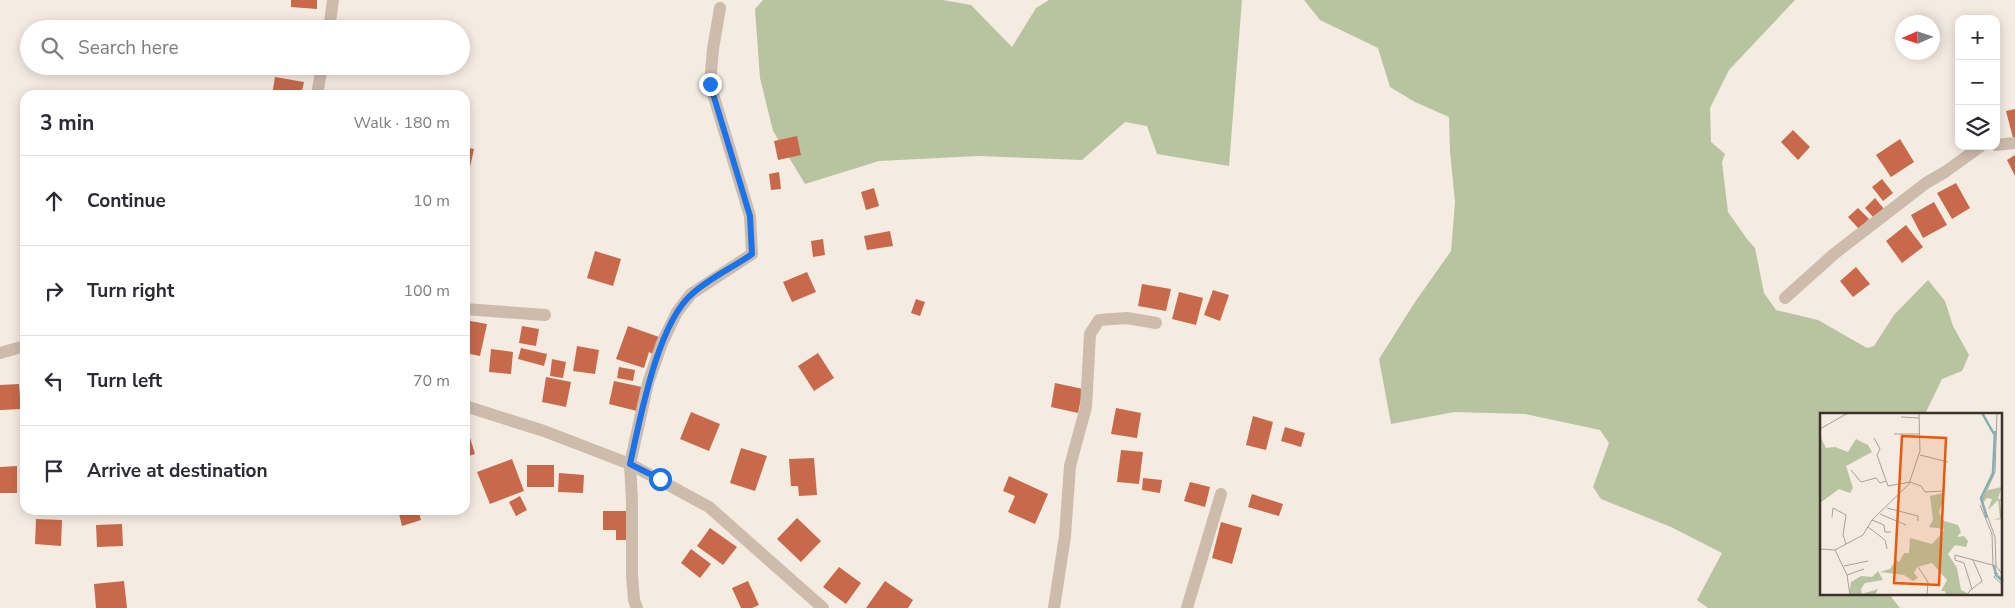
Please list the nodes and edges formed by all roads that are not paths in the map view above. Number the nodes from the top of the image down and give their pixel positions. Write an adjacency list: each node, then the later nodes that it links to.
1 (333, 0): 3 (street)
2 (720, 8): 16 (street)
3 (330, 20)
4 (320, 75): 5 (street)
5 (318, 90)
6 (2015, 143): 7 (street)
7 (2000, 145)
8 (1975, 150): 9 (street)
9 (1785, 298)
10 (470, 309): 11 (street)
11 (545, 315)
12 (1156, 323): 20 (street)
13 (20, 347): 14 (street)
14 (0, 353)
15 (470, 408): 16 (street)
16 (630, 464): 18 (street); 19 (street)
17 (1221, 494): 21 (street)
18 (637, 608)
19 (823, 608)
20 (1054, 608)
21 (1187, 608)

